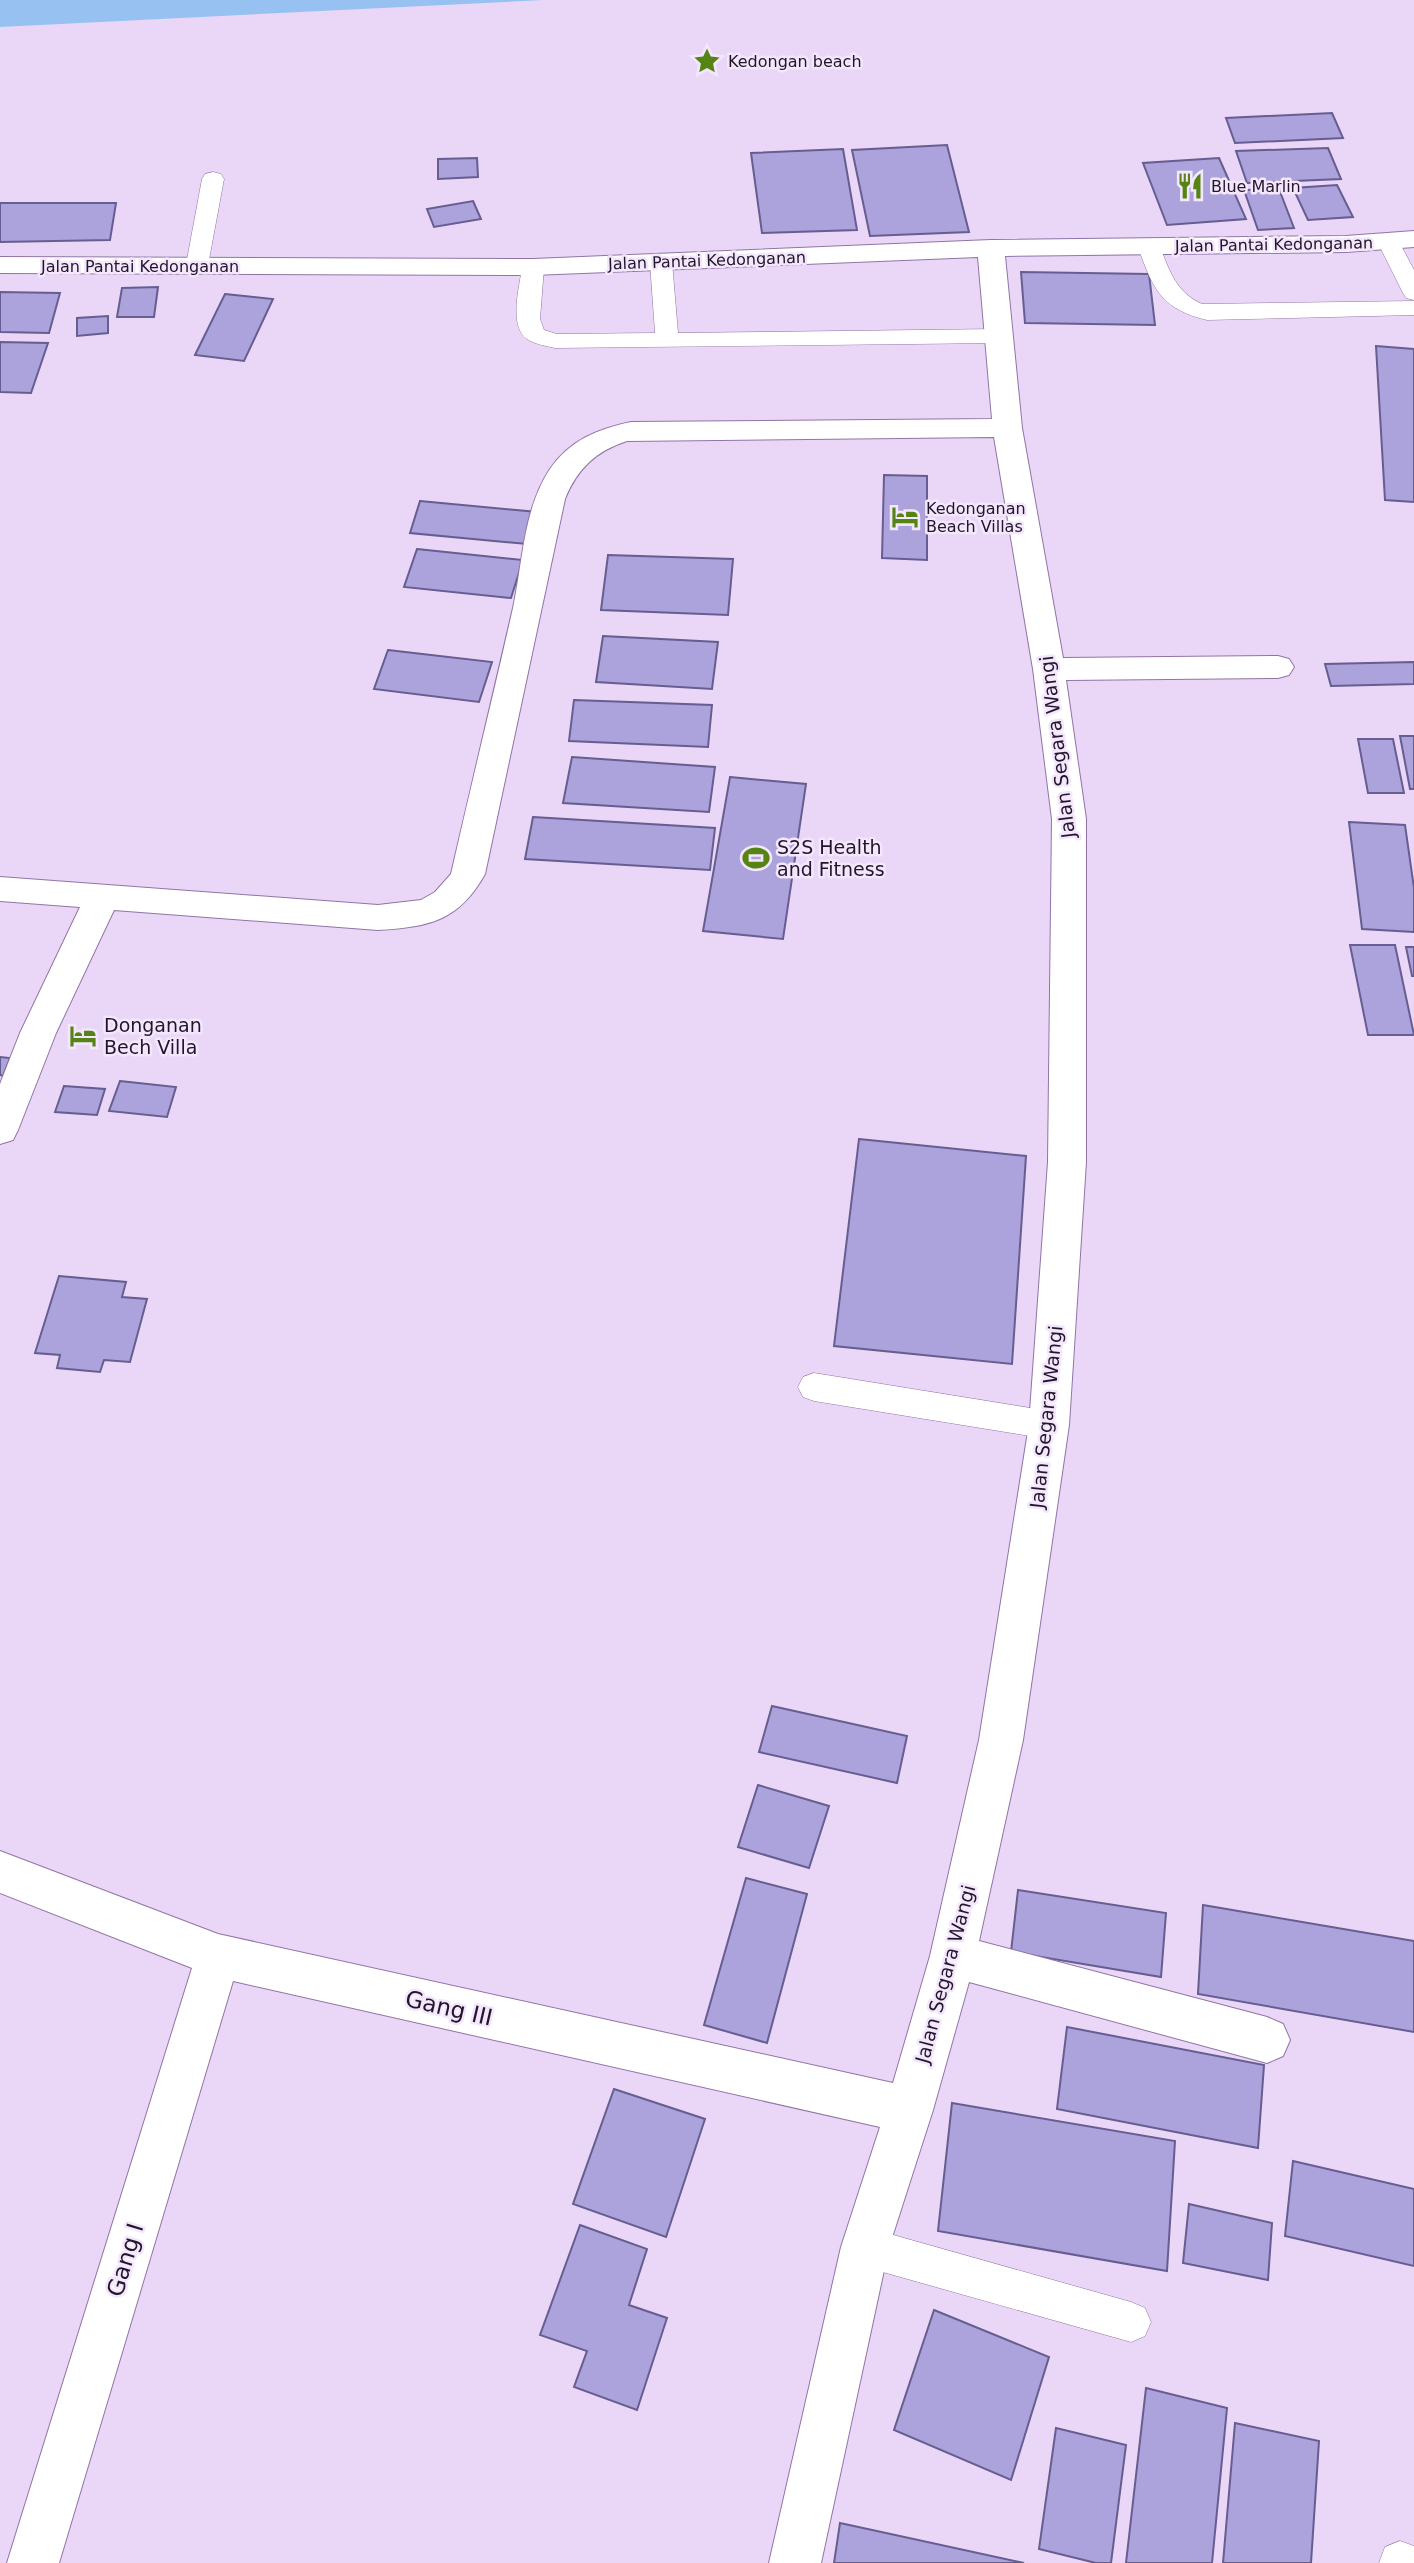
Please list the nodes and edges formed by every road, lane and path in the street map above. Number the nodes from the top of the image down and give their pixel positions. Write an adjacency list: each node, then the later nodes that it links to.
1 (213, 179): 7 (lane)
2 (1401, 240): 3 (street, Jalan Pantai Kedonganan); 9 (lane)
3 (1149, 247): 4 (street, Jalan Pantai Kedonganan); 10 (lane)
4 (991, 248): 5 (street, Jalan Pantai Kedonganan); 11 (street, Jalan Segara Wangi)
5 (661, 262): 8 (street, Jalan Pantai Kedonganan); 12 (lane)
6 (0, 265): 7 (street, Jalan Pantai Kedonganan)
7 (197, 265): 8 (street, Jalan Pantai Kedonganan)
8 (533, 267): 12 (lane)
9 (1414, 293)
10 (1414, 308)
11 (998, 336): 12 (lane); 13 (street, Jalan Segara Wangi)
12 (667, 339)
13 (1007, 428): 15 (street, Jalan Segara Wangi); 17 (street)
14 (1278, 667): 15 (street)
15 (1049, 669): 20 (street, Jalan Segara Wangi)
16 (0, 890): 17 (street)
17 (103, 896): 18 (street)
18 (2, 1121)
19 (814, 1388): 20 (lane)
20 (1049, 1425): 23 (street, Jalan Segara Wangi)
21 (0, 1872): 22 (street, Gang III)
22 (218, 1956): 25 (street, Gang III); 28 (street, Gang I)
23 (953, 1956): 24 (street); 25 (street, Jalan Segara Wangi)
24 (1267, 2040)
25 (909, 2110): 26 (street, Jalan Segara Wangi)
26 (865, 2247): 27 (lane); 29 (street, Jalan Segara Wangi)
27 (1131, 2322)
28 (33, 2563)
29 (795, 2563)

